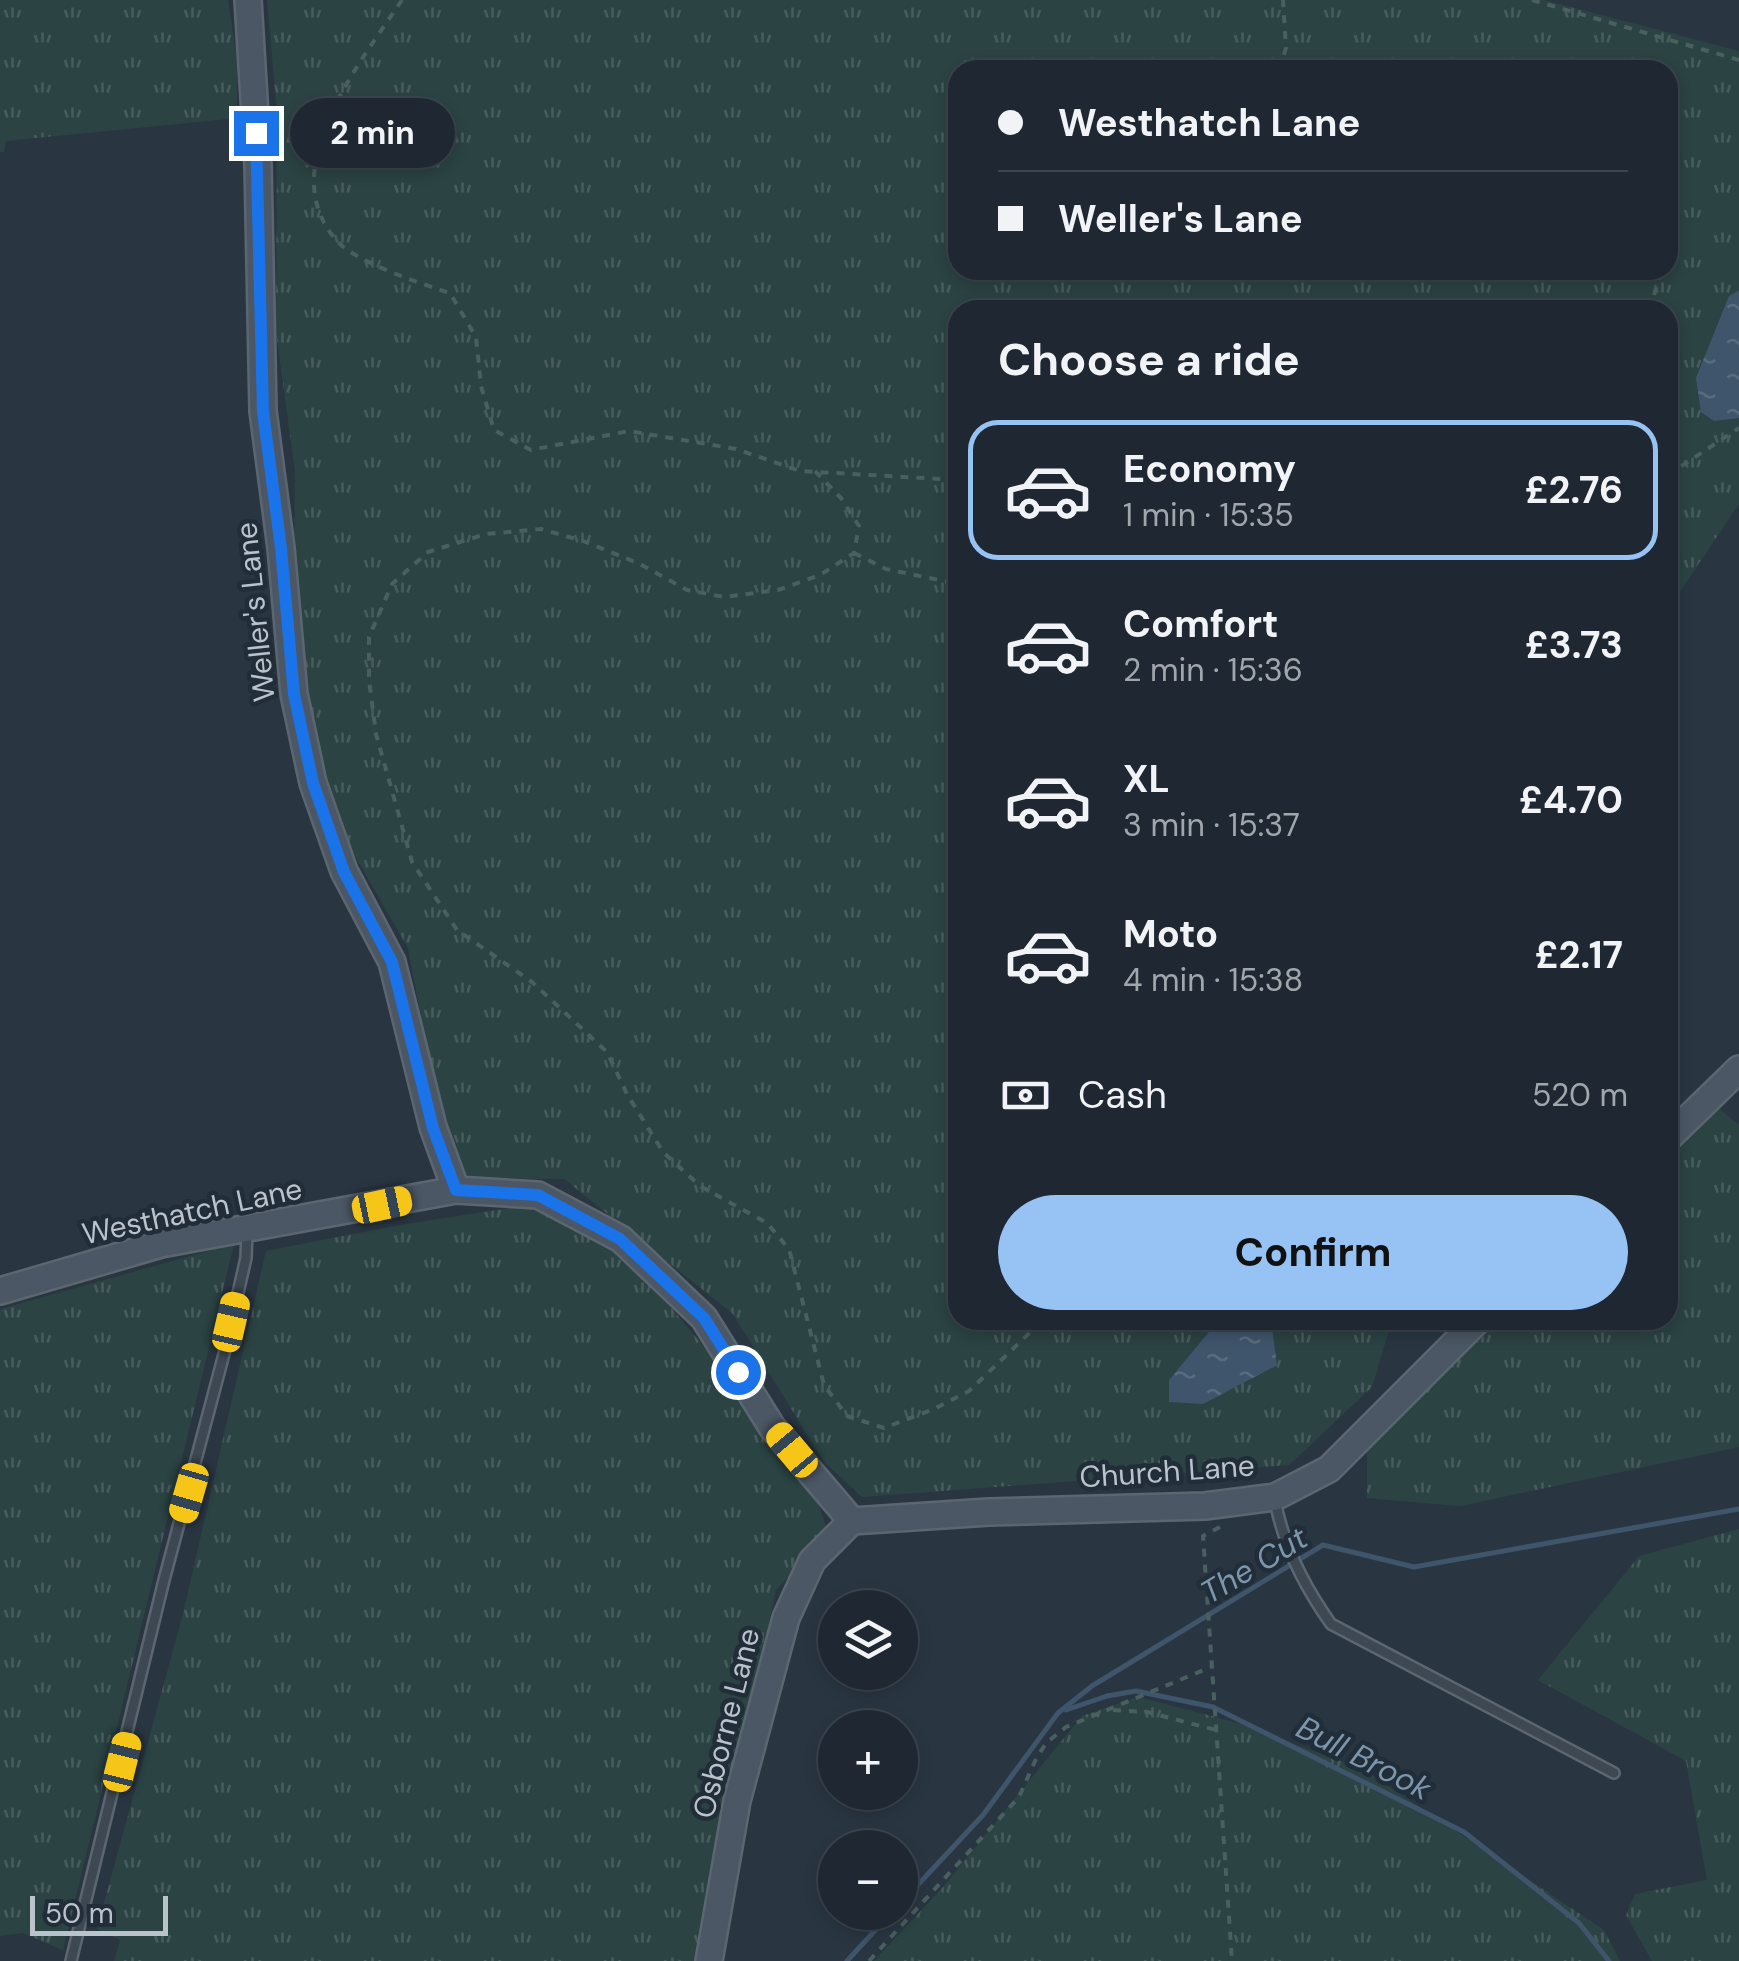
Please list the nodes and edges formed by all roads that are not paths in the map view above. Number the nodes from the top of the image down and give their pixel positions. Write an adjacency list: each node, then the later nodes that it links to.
1 (248, 0): 4 (street, Weller's Lane)
2 (1739, 1069): 3 (street)
3 (1678, 1128)
4 (456, 1190): 5 (street, Westhatch Lane); 9 (street, Westhatch Lane)
5 (247, 1230): 6 (street, Westhatch Lane); 11 (lane)
6 (0, 1291)
7 (1468, 1330): 8 (street, Church Lane)
8 (1275, 1497): 9 (street, Church Lane); 10 (lane)
9 (852, 1521): 12 (street, Osborne Lane)
10 (1614, 1772)
11 (72, 1961)
12 (710, 1961)

